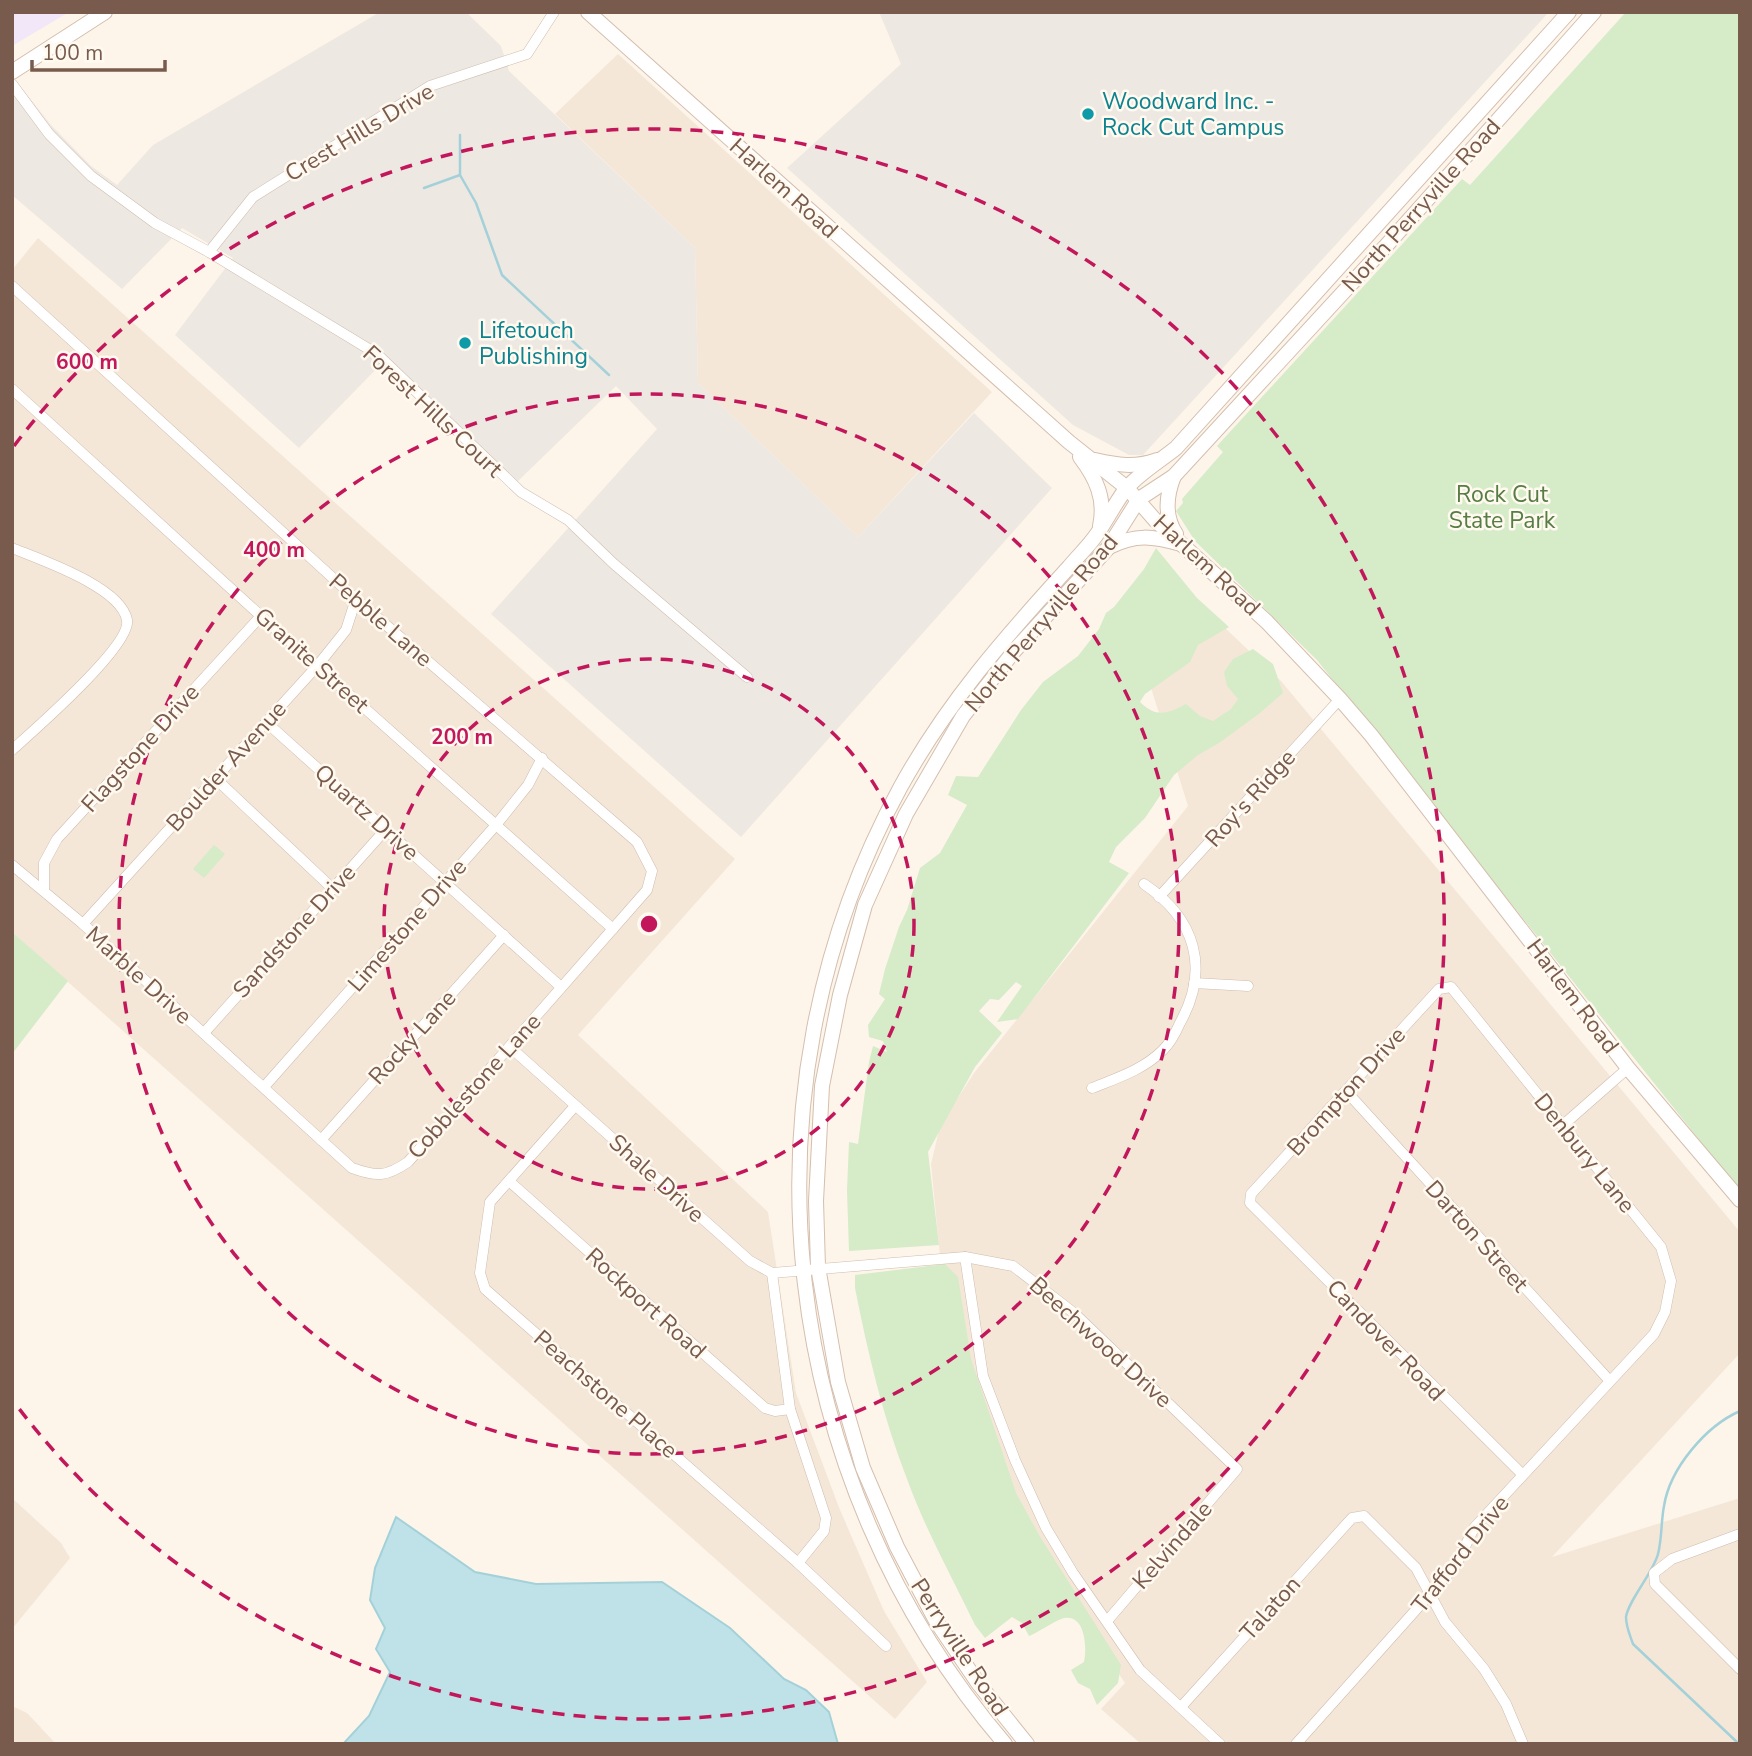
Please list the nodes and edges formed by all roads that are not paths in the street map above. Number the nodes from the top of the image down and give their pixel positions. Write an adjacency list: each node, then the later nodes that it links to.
1 (105, 12): 6 (main road)
2 (554, 12): 8 (street, Crest Hills Drive)
3 (588, 12): 11 (main road, Harlem Road)
4 (1569, 12): 12 (main road, North Perryville Road)
5 (1594, 12): 13 (main road, North Perryville Road)
6 (12, 72)
7 (12, 84): 8 (street, Forest Hills Court)
8 (209, 252): 23 (street, Forest Hills Court)
9 (12, 286): 20 (street, Pebble Lane)
10 (12, 389): 21 (street, Granite Street)
11 (1069, 442): 12 (main road); 14 (main road, Harlem Road); 16 (main road)
12 (1176, 448): 14 (main road, North Perryville Road)
13 (1174, 476): 15 (main road, North Perryville Road); 17 (main road)
14 (1127, 488): 15 (main road, Harlem Road); 16 (main road, North Perryville Road)
15 (1139, 499): 17 (main road, Harlem Road); 19 (main road, North Perryville Road)
16 (1095, 538): 59 (main road, North Perryville Road)
17 (1182, 545): 19 (main road); 24 (main road, Harlem Road)
18 (12, 548): 26 (street)
19 (1108, 548): 58 (main road, North Perryville Road)
20 (356, 599): 22 (street, Boulder Avenue); 27 (street, Pebble Lane)
21 (261, 616): 22 (street, Granite Street); 36 (street, Flagstone Drive)
22 (318, 665): 25 (street, Boulder Avenue); 29 (street, Granite Street)
23 (747, 677)
24 (1340, 699): 37 (street, Roy's Ridge); 47 (main road, Harlem Road)
25 (266, 722): 28 (street, Boulder Avenue); 30 (street, Quartz Drive)
26 (12, 750)
27 (542, 758): 29 (street, Limestone Drive); 32 (street, Pebble Lane)
28 (215, 778): 35 (street); 38 (street, Boulder Avenue)
29 (496, 825): 33 (street, Limestone Drive); 39 (street, Granite Street)
30 (386, 829): 33 (street, Quartz Drive); 35 (street, Sandstone Drive)
31 (12, 865): 36 (street, Marble Drive)
32 (652, 871): 39 (street, Cobblestone Lane)
33 (445, 882): 40 (street, Quartz Drive); 48 (street, Limestone Drive)
34 (1144, 884): 37 (street)
35 (332, 888): 45 (street, Sandstone Drive)
36 (44, 891): 38 (street, Marble Drive)
37 (1159, 897): 41 (street)
38 (83, 924): 45 (street, Marble Drive)
39 (613, 929): 43 (street, Cobblestone Lane)
40 (504, 935): 43 (street, Quartz Drive); 53 (street, Rocky Lane)
41 (1194, 984): 42 (street); 49 (street)
42 (1248, 986)
43 (561, 987): 46 (street, Cobblestone Lane)
44 (1451, 987): 50 (street, Brompton Drive); 52 (street, Denbury Lane)
45 (204, 1033): 48 (street, Marble Drive)
46 (510, 1047): 51 (street, Shale Drive); 53 (street, Cobblestone Lane)
47 (1628, 1068): 52 (street); 55 (main road, Harlem Road)
48 (264, 1087): 53 (street, Cobblestone Lane)
49 (1092, 1088)
50 (1346, 1091): 56 (street, Brompton Drive); 62 (street, Darton Street)
51 (575, 1106): 54 (street, Peachstone Place); 60 (street, Shale Drive)
52 (1562, 1126): 61 (street, Denbury Lane)
53 (321, 1140)
54 (509, 1181): 63 (street, Rockport Road); 69 (street, Peachstone Place)
55 (1740, 1200)
56 (1250, 1203): 65 (street, Candover Road)
57 (965, 1256): 58 (street, Beechwood Drive); 64 (street, Beechwood Drive); 71 (street)
58 (818, 1268): 59 (street); 67 (main road, North Perryville Road)
59 (803, 1269): 60 (street); 68 (main road, North Perryville Road)
60 (772, 1273): 63 (street)
61 (1654, 1335): 62 (street, Trafford Drive)
62 (1609, 1380): 65 (street, Trafford Drive)
63 (790, 1409): 69 (street)
64 (1237, 1469): 71 (street, Kelvindale)
65 (1523, 1475): 70 (street, Trafford Drive)
66 (1740, 1534): 73 (street)
67 (897, 1547): 76 (main road, Perryville Road)
68 (879, 1550): 75 (main road, Perryville Road)
69 (798, 1563): 72 (street, Peachstone Place)
70 (1430, 1595): 74 (street, Talaton); 78 (street, Trafford Drive); 79 (street)
71 (1108, 1620): 74 (street)
72 (886, 1646)
73 (1740, 1669)
74 (1181, 1707): 77 (street)
75 (1006, 1744)
76 (1027, 1744)
77 (1220, 1744)
78 (1296, 1744)
79 (1523, 1744)

